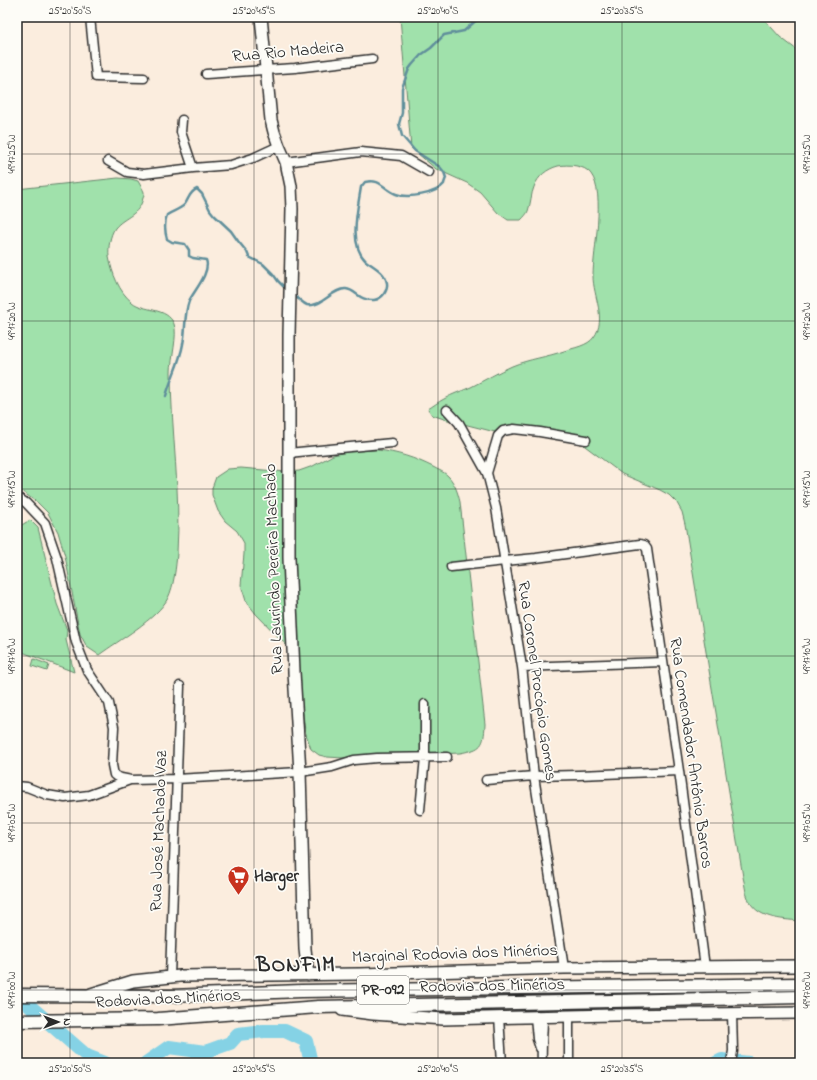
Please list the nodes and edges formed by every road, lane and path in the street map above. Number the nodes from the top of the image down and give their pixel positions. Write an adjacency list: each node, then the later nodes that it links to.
1 (90, 17): 6 (street)
2 (261, 17): 4 (main road, Rua Laurindo Pereira Machado)
3 (372, 59): 4 (street, Rua Rio Madeira)
4 (266, 70): 5 (street, Rua Rio Madeira); 8 (main road, Rua Laurindo Pereira Machado)
5 (206, 74)
6 (144, 78)
7 (182, 120): 11 (street)
8 (279, 146): 10 (main road, Rua Laurindo Pereira Machado); 11 (street)
9 (108, 162): 11 (street)
10 (286, 162): 12 (street); 16 (main road, Rua Laurindo Pereira Machado)
11 (192, 168)
12 (429, 172)
13 (447, 410): 17 (street, Rua Coronel Procópio Gomes)
14 (586, 440): 17 (street)
15 (392, 443): 16 (street)
16 (288, 453): 28 (main road, Rua Laurindo Pereira Machado)
17 (487, 473): 19 (street, Rua Coronel Procópio Gomes)
18 (17, 497): 31 (street)
19 (505, 561): 20 (street); 21 (street, Rua Comendador Antônio Barros); 22 (street, Rua Coronel Procópio Gomes)
20 (451, 568)
21 (663, 662): 22 (street); 27 (street, Rua Comendador Antônio Barros)
22 (522, 667): 29 (street, Rua Coronel Procópio Gomes)
23 (180, 686): 30 (street, Rua José Machado Vaz)
24 (425, 704): 25 (street)
25 (424, 757): 26 (street); 28 (street); 34 (street)
26 (447, 757)
27 (679, 771): 29 (street); 36 (street, Rua Comendador Antônio Barros)
28 (300, 772): 30 (street); 38 (main road, Rua Laurindo Pereira Machado)
29 (534, 776): 32 (street); 37 (street, Rua Coronel Procópio Gomes)
30 (176, 779): 31 (street); 39 (street, Rua José Machado Vaz)
31 (131, 780): 33 (street)
32 (486, 780)
33 (17, 786)
34 (420, 810)
35 (800, 966): 36 (main road, Marginal Rodovia dos Minérios)
36 (705, 967): 37 (main road, Marginal Rodovia dos Minérios)
37 (564, 968): 38 (main road, Marginal Rodovia dos Minérios)
38 (308, 975): 39 (main road, Marginal Rodovia dos Minérios)
39 (170, 977): 42 (main road, Marginal Rodovia dos Minérios)
40 (800, 984): 42 (main road, Rodovia dos Minérios / PR-092)
41 (17, 995): 42 (main road, Rodovia dos Minérios / PR-092)
42 (88, 995)
43 (800, 997): 44 (main road, Rodovia dos Minérios / PR-092)
44 (318, 1007): 49 (main road); 50 (main road, Rodovia dos Minérios / PR-092)
45 (732, 1013): 46 (main road); 47 (main road); 54 (street)
46 (800, 1013)
47 (569, 1016): 48 (main road); 53 (street)
48 (539, 1017): 49 (main road); 52 (street)
49 (499, 1018): 51 (street)
50 (17, 1021)
51 (502, 1063)
52 (542, 1063)
53 (569, 1063)
54 (731, 1063)

